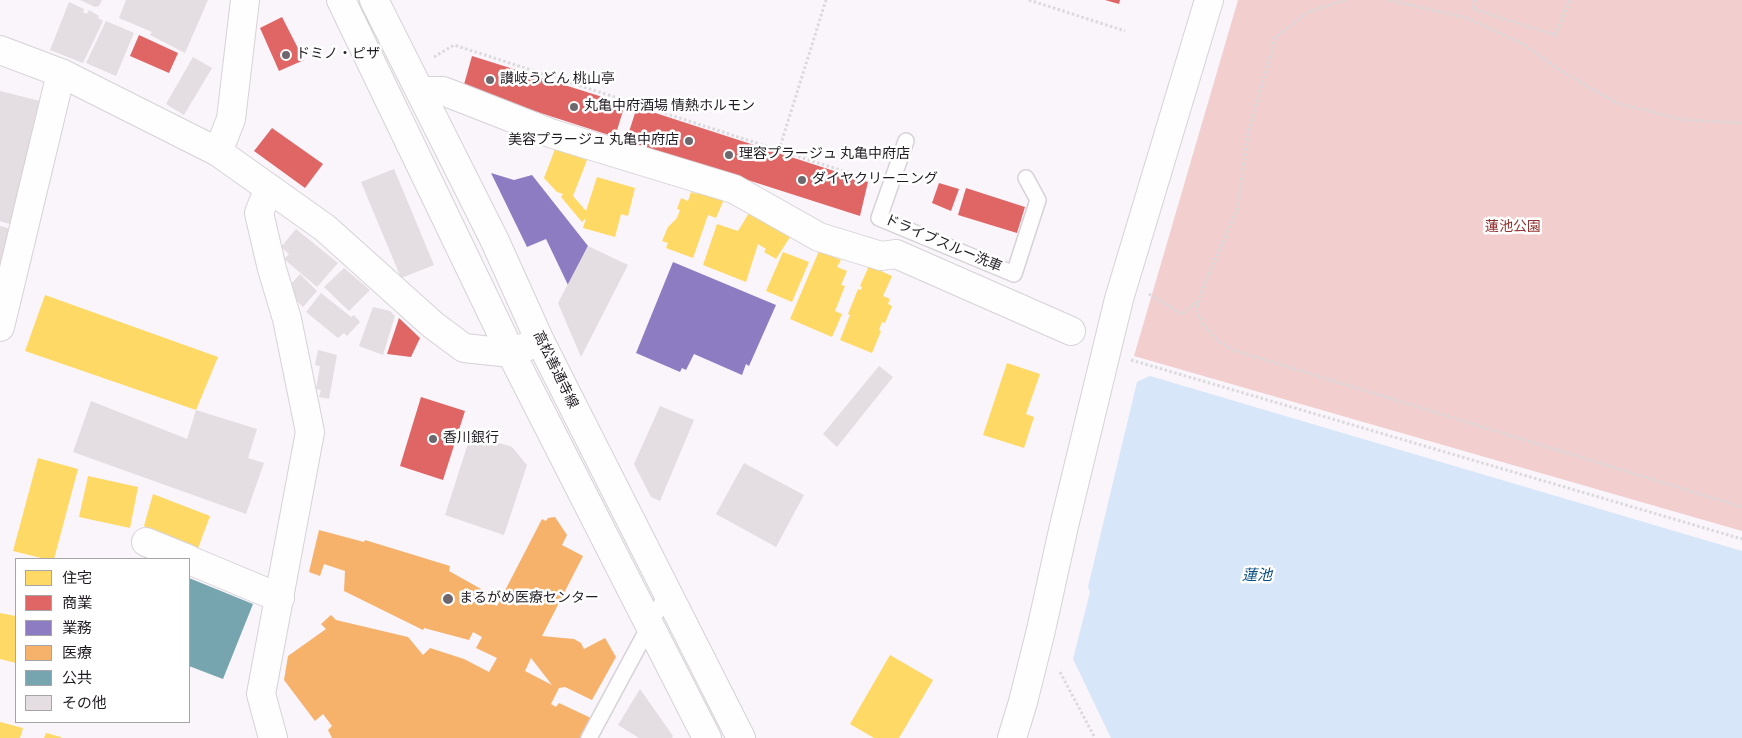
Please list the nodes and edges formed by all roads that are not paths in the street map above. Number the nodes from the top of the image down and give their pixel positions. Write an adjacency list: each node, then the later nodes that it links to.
1 (245, 0): 9 (street)
2 (342, 0): 15 (street)
3 (374, 0): 7 (street, 高松善通寺線)
4 (1209, 0): 26 (street)
5 (0, 50): 6 (street)
6 (61, 73): 9 (street); 12 (street)
7 (420, 91): 13 (street); 14 (street, 高松善通寺線)
8 (906, 141): 10 (lane, ドライブスルー洗車)
9 (218, 152): 11 (street)
10 (1026, 178)
11 (269, 188): 15 (street); 20 (street)
12 (0, 327)
13 (1071, 331)
14 (540, 340): 15 (street); 19 (street, 高松善通寺線)
15 (511, 354): 21 (street)
16 (146, 542): 17 (street)
17 (186, 558)
18 (190, 560): 20 (street)
19 (667, 593): 21 (lane); 25 (street, 高松善通寺線)
20 (280, 598): 22 (street)
21 (650, 625): 23 (lane); 24 (street)
22 (273, 738)
23 (589, 738)
24 (707, 738)
25 (741, 738)
26 (1012, 738)

